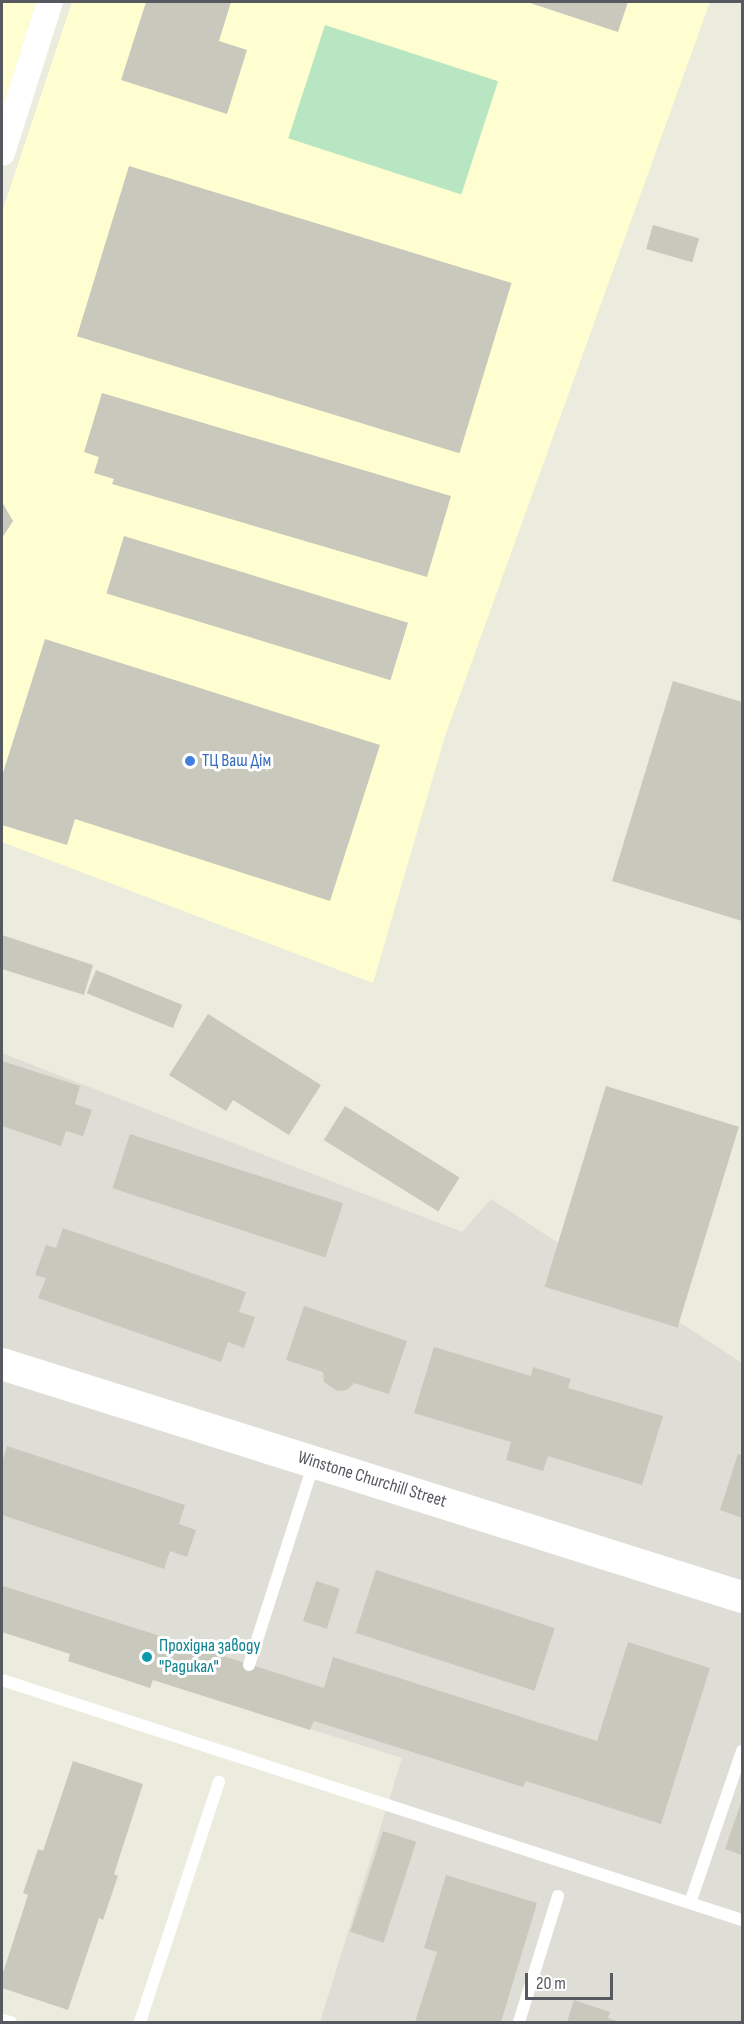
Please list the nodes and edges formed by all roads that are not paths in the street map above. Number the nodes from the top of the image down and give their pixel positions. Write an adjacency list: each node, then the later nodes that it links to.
1 (50, 2): 2 (street)
2 (2, 153)
3 (2, 1364): 4 (street, Winstone Churchill Street)
4 (314, 1462): 5 (street, Winstone Churchill Street); 6 (lane)
5 (742, 1597)
6 (249, 1665)
7 (2, 1680): 11 (lane)
8 (742, 1751): 11 (lane)
9 (219, 1782): 15 (lane)
10 (558, 1896): 16 (lane)
11 (690, 1903): 12 (lane)
12 (742, 1920)
13 (2, 2020): 14 (lane)
14 (10, 2022)
15 (140, 2022)
16 (519, 2022)

